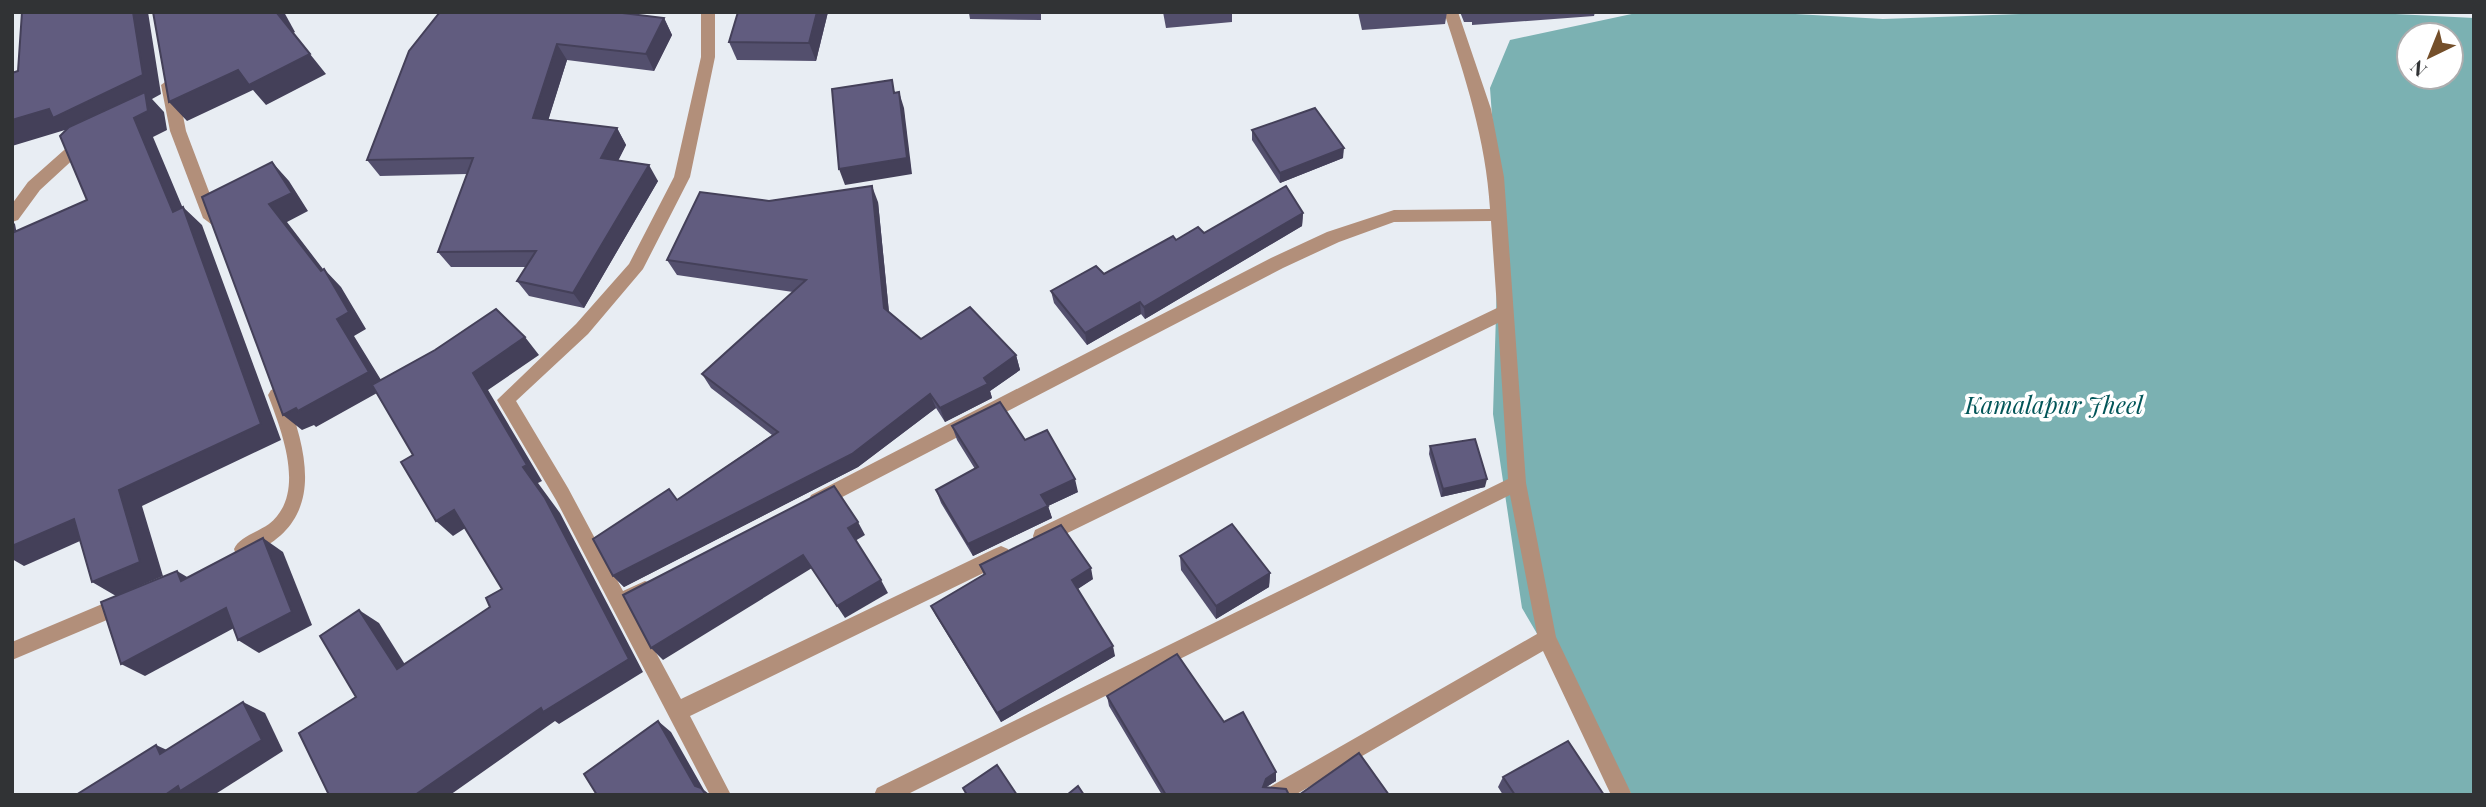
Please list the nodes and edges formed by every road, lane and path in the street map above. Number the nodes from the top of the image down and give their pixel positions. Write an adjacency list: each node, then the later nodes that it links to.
1 (708, 12): 15 (street)
2 (1451, 12): 5 (street)
3 (166, 64): 7 (street)
4 (96, 134): 6 (street)
5 (1498, 215): 8 (street); 11 (street)
6 (12, 216)
7 (217, 235)
8 (1505, 312): 10 (street); 18 (street)
9 (270, 377): 12 (street)
10 (1517, 483): 16 (street); 20 (street)
11 (805, 507)
12 (231, 556)
13 (656, 584): 15 (street)
14 (149, 594): 17 (street)
15 (619, 603): 18 (street)
16 (1547, 638): 21 (street); 22 (street)
17 (12, 651)
18 (676, 712): 19 (street)
19 (721, 795)
20 (884, 795)
21 (1275, 795)
22 (1622, 795)

